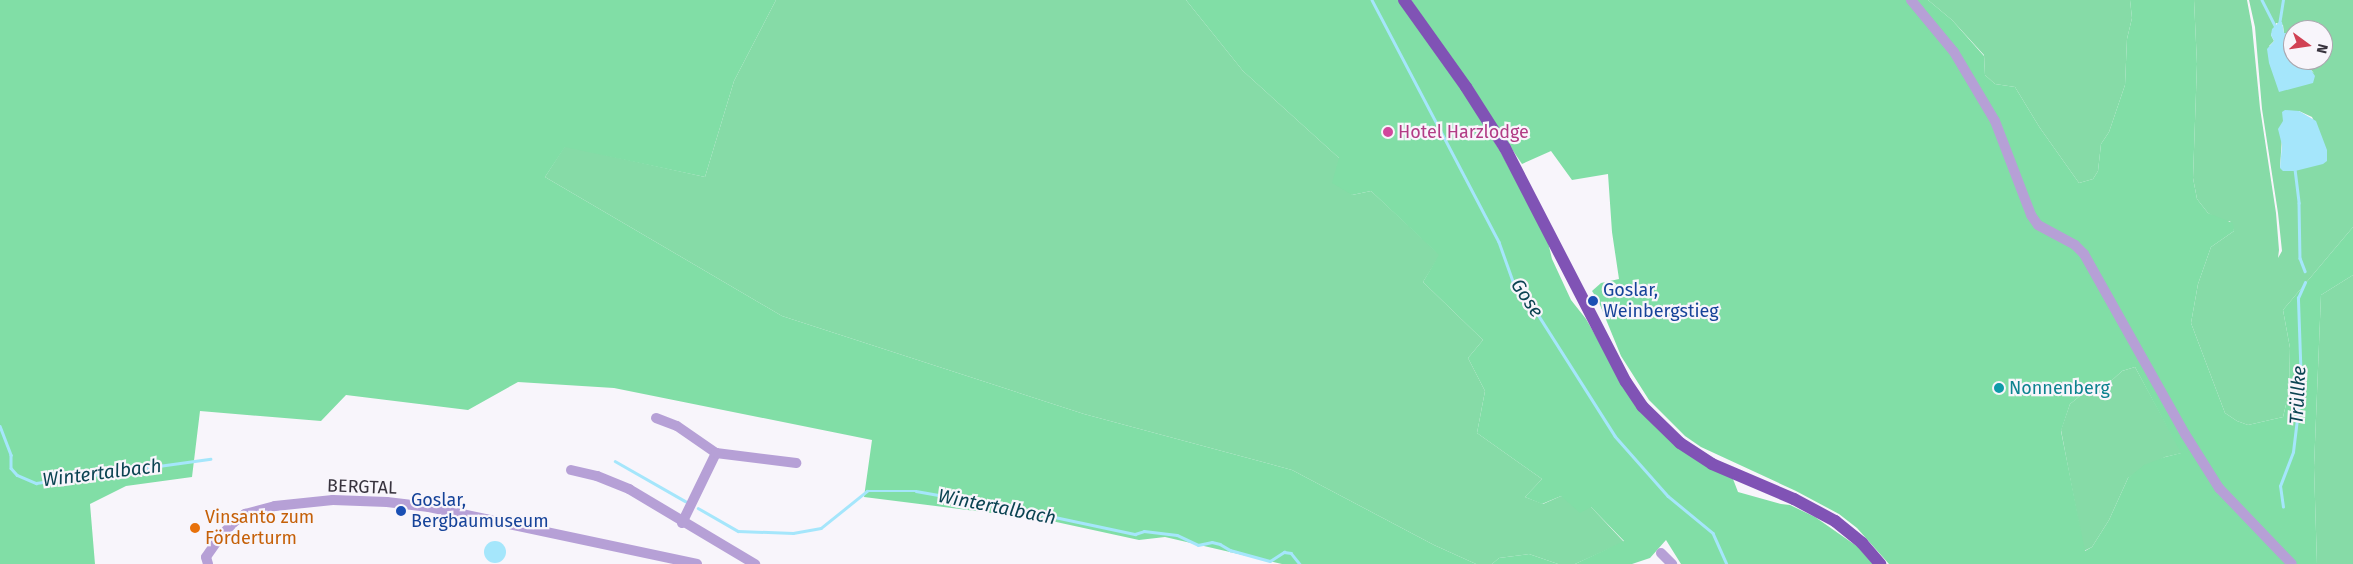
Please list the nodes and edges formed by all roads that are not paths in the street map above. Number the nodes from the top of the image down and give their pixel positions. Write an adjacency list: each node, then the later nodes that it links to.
1 (1404, 0): 13 (main road)
2 (1911, 0): 14 (street)
3 (656, 418): 4 (street)
4 (716, 453): 5 (street); 7 (street)
5 (796, 463)
6 (571, 470): 7 (street)
7 (682, 523): 11 (street)
8 (1661, 553): 12 (street)
9 (208, 564): 10 (street, BERGTAL)
10 (697, 564)
11 (755, 564)
12 (1672, 564)
13 (1880, 564)
14 (2292, 564)

